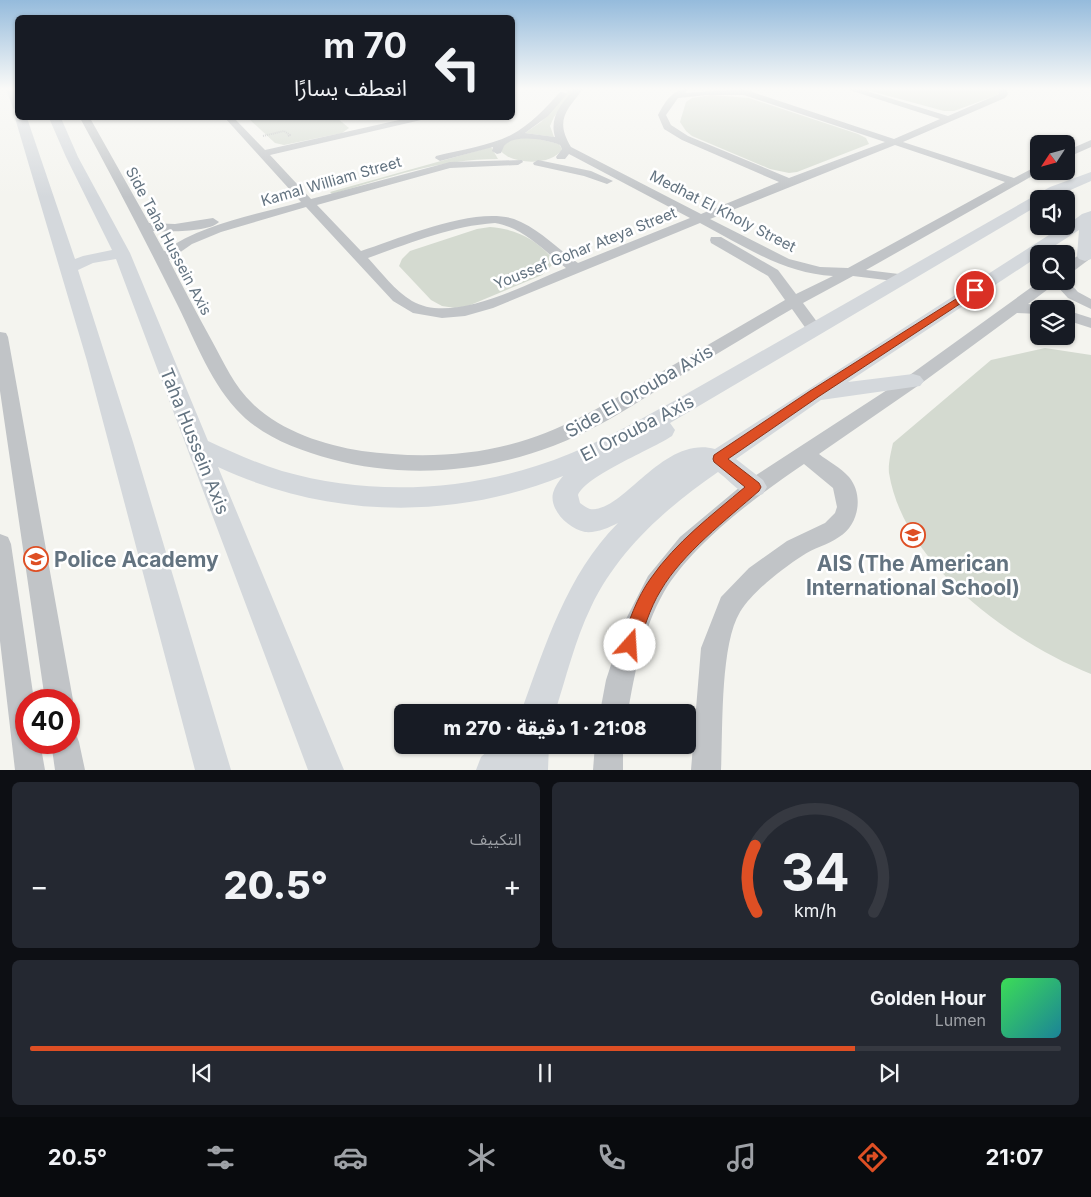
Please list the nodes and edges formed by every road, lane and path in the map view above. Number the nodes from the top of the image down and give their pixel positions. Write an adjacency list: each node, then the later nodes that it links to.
1 (23, 125): 33 (main road)
2 (59, 125): 30 (main road, Taha Hussein Axis)
3 (89, 125): 29 (street, Side Taha Hussein Axis)
4 (236, 125): 14 (street, Youssef Gohar Ateya Street)
5 (371, 125): 14 (street)
6 (529, 125): 11 (street, Kamal William Street)
7 (558, 125): 15 (street)
8 (667, 125): 22 (street)
9 (842, 125): 12 (street)
10 (935, 125): 12 (street, Youssef Gohar Ateya Street)
11 (508, 140): 15 (street, Medhat El Kholy Street); 17 (street); 24 (street, Kamal William Street)
12 (894, 142): 21 (street); 22 (street, Youssef Gohar Ateya Street)
13 (1091, 142): 16 (street)
14 (256, 145): 14 (path); 24 (street, Youssef Gohar Ateya Street)
15 (565, 146): 18 (street); 27 (street, Medhat El Kholy Street)
16 (1075, 150)
17 (518, 162): 18 (street, Kamal William Street); 24 (street, Kamal William Street)
18 (538, 163): 28 (street, Medhat El Kholy Street)
19 (1030, 172): 21 (street, Side El Orouba Axis)
20 (1091, 176): 23 (main road, El Orouba Axis)
21 (1013, 181): 37 (street, Side El Orouba Axis)
22 (789, 182): 27 (street, Youssef Gohar Ateya Street)
23 (1055, 190)
24 (306, 200): 29 (street, Kamal William Street); 32 (street, Youssef Gohar Ateya Street); 34 (street, Kamal William Street)
25 (1030, 204): 38 (main road, El Orouba Axis)
26 (1089, 216): 31 (main road); 51 (main road)
27 (700, 219): 28 (street, Youssef Gohar Ateya Street); 37 (street, Medhat El Kholy Street)
28 (687, 224): 36 (street, Youssef Gohar Ateya Street); 41 (street, Medhat El Kholy Street)
29 (145, 227): 34 (street, Side Taha Hussein Axis)
30 (118, 246): 33 (main road); 53 (main road, Taha Hussein Axis)
31 (1088, 254): 35 (street)
32 (360, 256): 36 (street); 36 (street, Youssef Gohar Ateya Street)
33 (66, 259): 69 (main road)
34 (161, 260): 49 (street, Side Taha Hussein Axis)
35 (1075, 263)
36 (575, 268)
37 (851, 272): 38 (street, Medhat El Kholy Street); 41 (street, Side El Orouba Axis)
38 (902, 278): 47 (main road, El Orouba Axis)
39 (1037, 290): 43 (street)
40 (1069, 290): 42 (street)
41 (793, 302): 47 (street, Medhat El Kholy Street); 49 (street, Side El Orouba Axis)
42 (1091, 305)
43 (1012, 308): 44 (street); 50 (street)
44 (1030, 309)
45 (1075, 318): 46 (street)
46 (1091, 323)
47 (815, 330): 52 (main road, El Orouba Axis)
48 (0, 341): 59 (street)
49 (224, 380)
50 (913, 381): 51 (main road); 54 (street)
51 (814, 394): 55 (main road)
52 (691, 401): 53 (main road, El Orouba Axis); 55 (main road)
53 (197, 446): 70 (main road, Taha Hussein Axis)
54 (804, 453): 56 (street); 74 (street)
55 (719, 459): 56 (main road); 60 (main road)
56 (754, 487): 61 (street)
57 (0, 544): 58 (street)
58 (19, 689)
59 (57, 689)
60 (541, 704)
61 (615, 704)
62 (28, 754): 67 (street)
63 (67, 754): 68 (street)
64 (511, 754): 71 (main road)
65 (531, 754): 72 (main road)
66 (609, 754): 73 (street)
67 (30, 770)
68 (70, 770)
69 (214, 770)
70 (326, 770)
71 (494, 770)
72 (530, 770)
73 (608, 770)
74 (706, 770)

